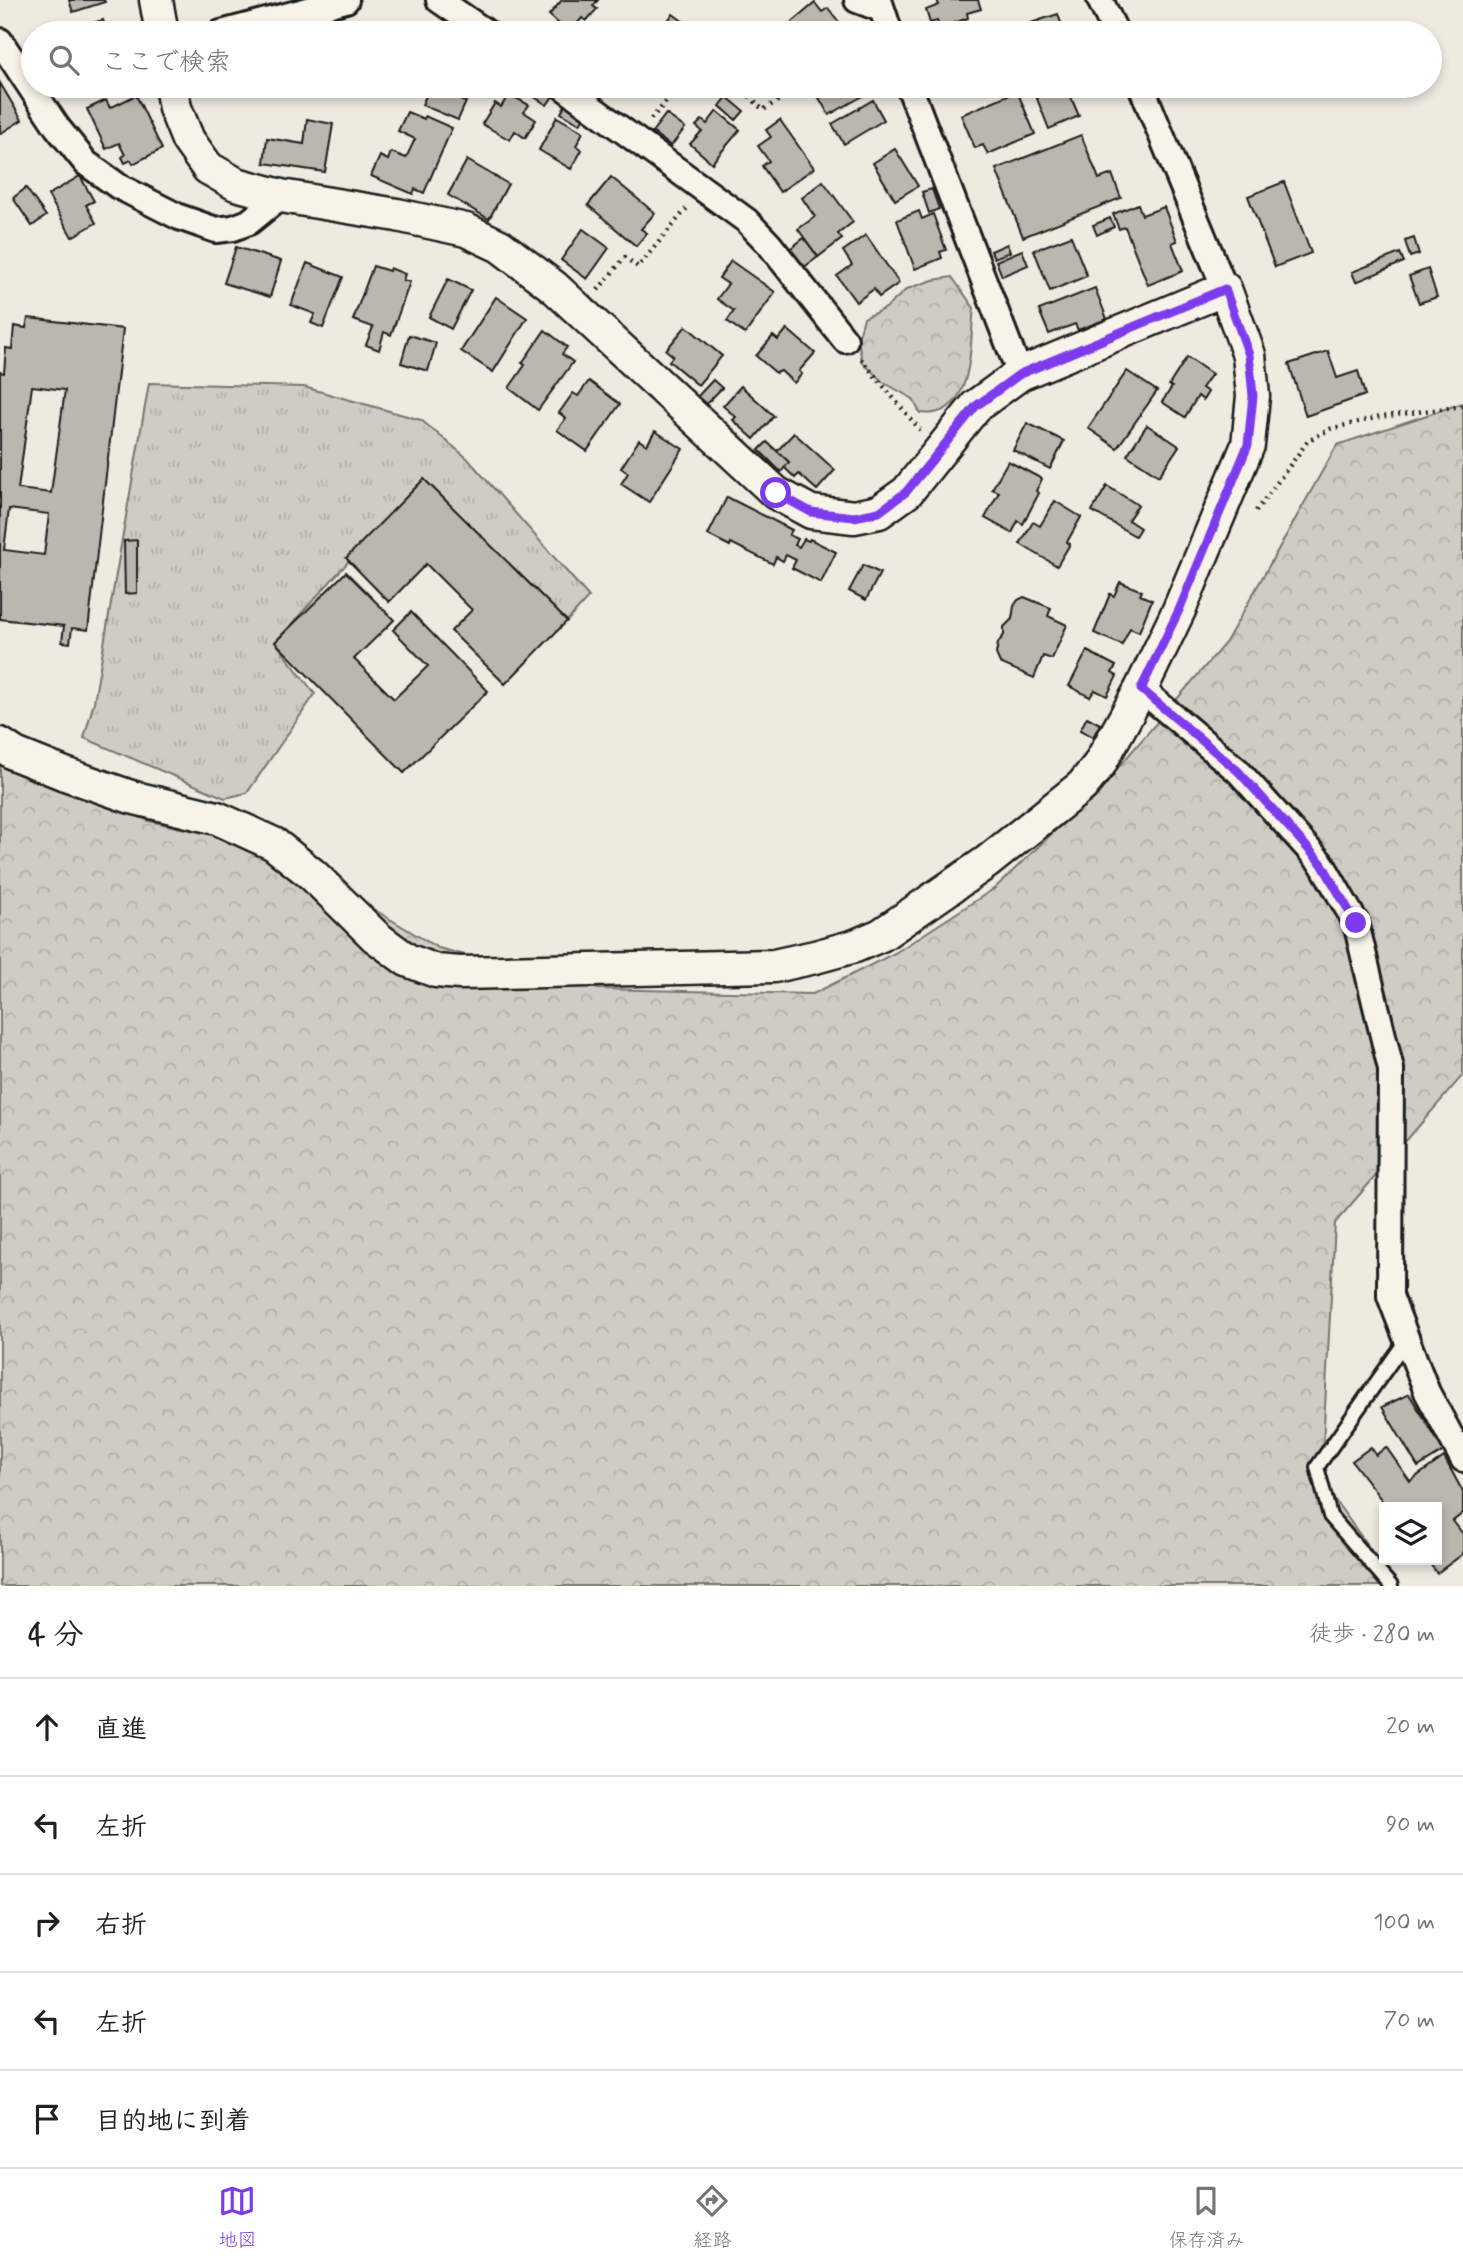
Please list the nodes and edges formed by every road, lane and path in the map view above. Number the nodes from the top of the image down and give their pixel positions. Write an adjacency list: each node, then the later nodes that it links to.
1 (156, 0): 7 (street)
2 (346, 0): 8 (street)
3 (439, 0): 9 (street)
4 (858, 0): 6 (street)
5 (1100, 0): 11 (street)
6 (880, 4): 10 (street)
7 (160, 21)
8 (266, 21)
9 (470, 21)
10 (886, 21)
11 (1110, 21)
12 (0, 41): 13 (street)
13 (21, 73)
14 (38, 98): 24 (street)
15 (173, 98): 24 (street)
16 (579, 98): 22 (street)
17 (669, 98): 22 (path)
18 (752, 98): 19 (path)
19 (782, 98)
20 (914, 98): 28 (street)
21 (1146, 98): 25 (street)
22 (634, 138): 23 (street)
23 (703, 188): 26 (path); 27 (street)
24 (281, 196): 26 (street)
25 (1225, 289): 28 (street); 32 (street)
26 (580, 312): 30 (street)
27 (845, 340): 30 (path)
28 (1020, 374): 30 (street)
29 (1463, 406): 31 (path)
30 (938, 451)
31 (1250, 520)
32 (1141, 689): 33 (street); 34 (street)
33 (0, 744)
34 (1407, 1339): 35 (street); 36 (lane)
35 (1463, 1459)
36 (1391, 1586)

